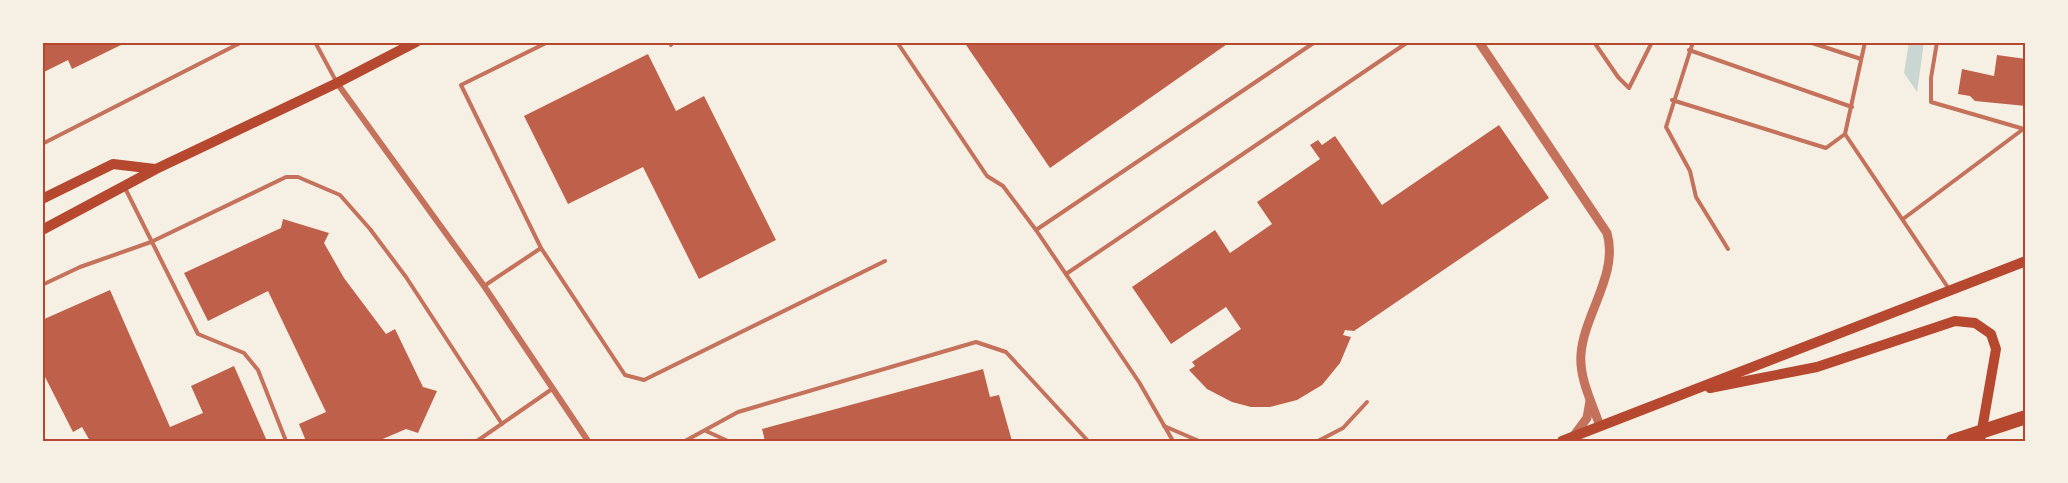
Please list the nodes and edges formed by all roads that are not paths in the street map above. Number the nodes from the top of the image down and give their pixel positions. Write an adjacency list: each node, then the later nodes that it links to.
1 (242, 42): 22 (lane)
2 (315, 42): 17 (lane)
3 (416, 42): 17 (main road)
4 (548, 42): 30 (lane)
5 (897, 42): 28 (lane)
6 (1315, 42): 28 (lane)
7 (1408, 42): 34 (lane)
8 (1479, 42): 40 (street)
9 (1594, 42): 10 (lane)
10 (1652, 42)
11 (1693, 42): 15 (lane)
12 (1809, 42): 16 (lane)
13 (1865, 42): 16 (lane)
14 (1937, 42): 20 (lane)
15 (1689, 50): 18 (lane); 19 (lane)
16 (1861, 58): 19 (lane)
17 (337, 83): 23 (main road); 36 (street)
18 (1672, 100): 21 (lane); 31 (lane)
19 (1852, 107): 21 (lane)
20 (2025, 128): 26 (lane)
21 (1845, 134): 26 (lane)
22 (42, 144)
23 (156, 169): 24 (main road); 25 (main road)
24 (124, 187): 27 (main road); 29 (lane)
25 (42, 199)
26 (1903, 219): 37 (lane)
27 (42, 230)
28 (1036, 230): 34 (lane)
29 (151, 242): 35 (lane); 43 (lane); 48 (lane)
30 (541, 248): 32 (lane); 36 (lane)
31 (1728, 249)
32 (885, 261)
33 (2026, 261): 37 (main road)
34 (1066, 274): 44 (lane)
35 (42, 285)
36 (484, 286): 38 (street)
37 (1950, 289): 39 (main road)
38 (553, 388): 43 (lane); 50 (street)
39 (1683, 393): 45 (main road); 59 (main road)
40 (1591, 398): 45 (street); 47 (street)
41 (1367, 402): 56 (lane)
42 (2026, 417): 58 (highway)
43 (502, 424): 49 (lane)
44 (1164, 425): 54 (lane); 55 (lane)
45 (1600, 426): 47 (main road)
46 (705, 430): 51 (lane); 52 (lane); 53 (lane)
47 (1573, 436): 57 (main road)
48 (286, 441)
49 (477, 441)
50 (588, 441)
51 (685, 441)
52 (728, 441)
53 (1088, 441)
54 (1173, 441)
55 (1199, 441)
56 (1318, 441)
57 (1562, 441)
58 (1953, 441)
59 (1980, 441)

